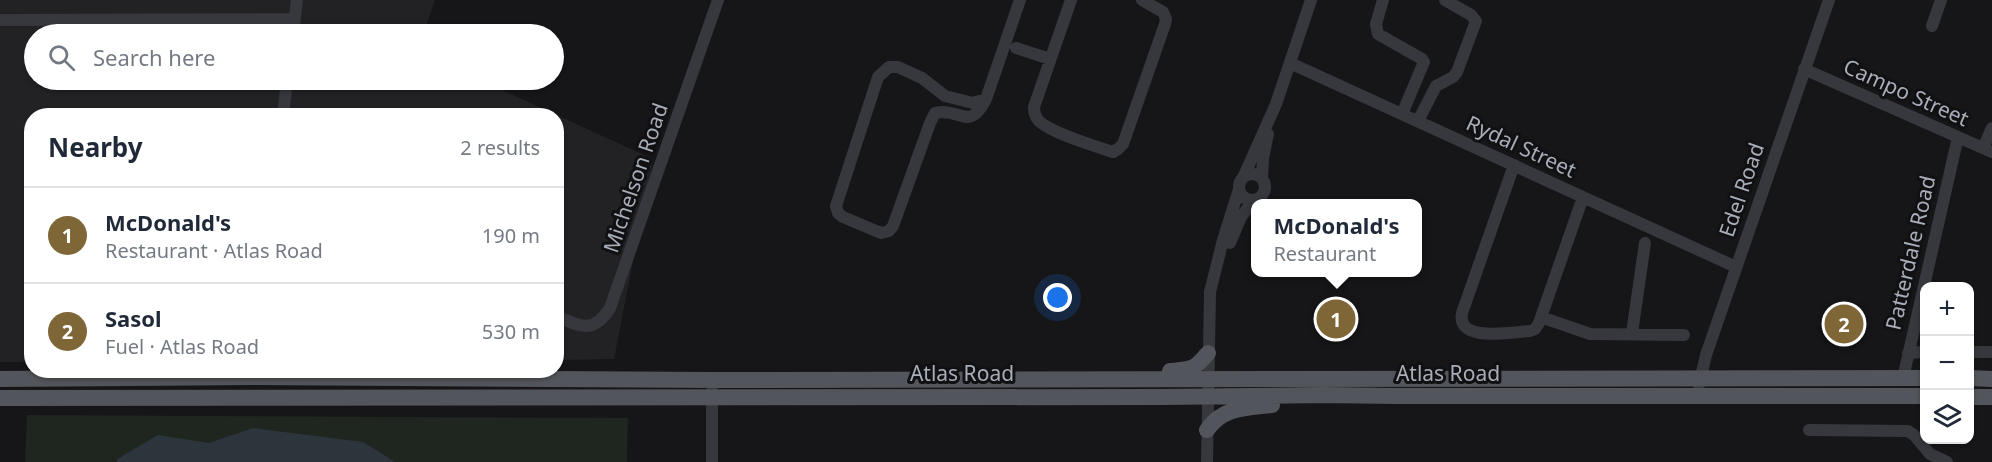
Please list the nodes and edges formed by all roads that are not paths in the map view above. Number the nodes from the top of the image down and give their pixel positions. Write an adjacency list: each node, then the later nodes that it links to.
1 (297, 0): 11 (street)
2 (718, 0): 39 (street, Michelson Road)
3 (1020, 0): 20 (street)
4 (1071, 0): 16 (street)
5 (1142, 0): 16 (street)
6 (1311, 0): 17 (street)
7 (1383, 0): 23 (street)
8 (1445, 0): 24 (street)
9 (1829, 0): 18 (street, Edel Road)
10 (1941, 0): 14 (street)
11 (294, 19): 12 (street); 13 (street)
12 (0, 20)
13 (293, 24)
14 (1932, 26)
15 (1016, 48): 16 (street)
16 (1050, 59)
17 (1290, 63): 21 (street); 23 (street, Rydal Street)
18 (1804, 69): 26 (street, Campo Street); 37 (street, Edel Road)
19 (286, 90): 22 (street)
20 (986, 99): 20 (street)
21 (1276, 104): 29 (street); 30 (street)
22 (284, 108)
23 (1402, 114): 24 (street, Rydal Street)
24 (1418, 121): 28 (street, Rydal Street)
25 (1992, 128): 27 (street)
26 (1958, 137): 27 (street, Campo Street); 42 (street, Patterdale Road)
27 (1988, 150)
28 (1514, 165): 31 (street, Rydal Street); 38 (street)
29 (1262, 179): 30 (street); 33 (street)
30 (1241, 184): 32 (street); 36 (street)
31 (1583, 197): 37 (street, Rydal Street); 38 (street)
32 (1251, 199)
33 (1256, 199)
34 (1251, 204): 36 (street)
35 (1645, 243): 40 (street)
36 (1218, 262): 46 (street)
37 (1736, 267): 56 (street, Edel Road)
38 (1542, 316): 40 (street)
39 (564, 320)
40 (1632, 333): 41 (street)
41 (1684, 335)
42 (1908, 352): 43 (street); 50 (street, Patterdale Road)
43 (1920, 352)
44 (1974, 352): 45 (street)
45 (1992, 352)
46 (1208, 353): 54 (main road); 57 (street)
47 (51, 378): 53 (main road, Atlas Road)
48 (255, 378): 64 (street)
49 (377, 378): 58 (main road, Atlas Road)
50 (1903, 378): 51 (main road, Atlas Road); 56 (main road, Atlas Road)
51 (1920, 378)
52 (1974, 378): 55 (main road)
53 (0, 379)
54 (1125, 379): 57 (main road, Atlas Road); 58 (main road, Atlas Road)
55 (1992, 379)
56 (1699, 387): 57 (main road, Atlas Road); 59 (main road, Atlas Road); 60 (main road, Atlas Road)
57 (1207, 388): 58 (main road, Atlas Road); 59 (main road, Atlas Road); 65 (street)
58 (712, 389): 64 (main road, Atlas Road); 67 (street)
59 (1323, 395): 65 (main road)
60 (1920, 396)
61 (1974, 397): 62 (main road)
62 (1992, 397)
63 (0, 398): 64 (main road, Atlas Road)
64 (254, 398)
65 (1207, 430): 68 (street)
66 (1809, 430): 69 (street)
67 (712, 462)
68 (1207, 462)
69 (1947, 462)

